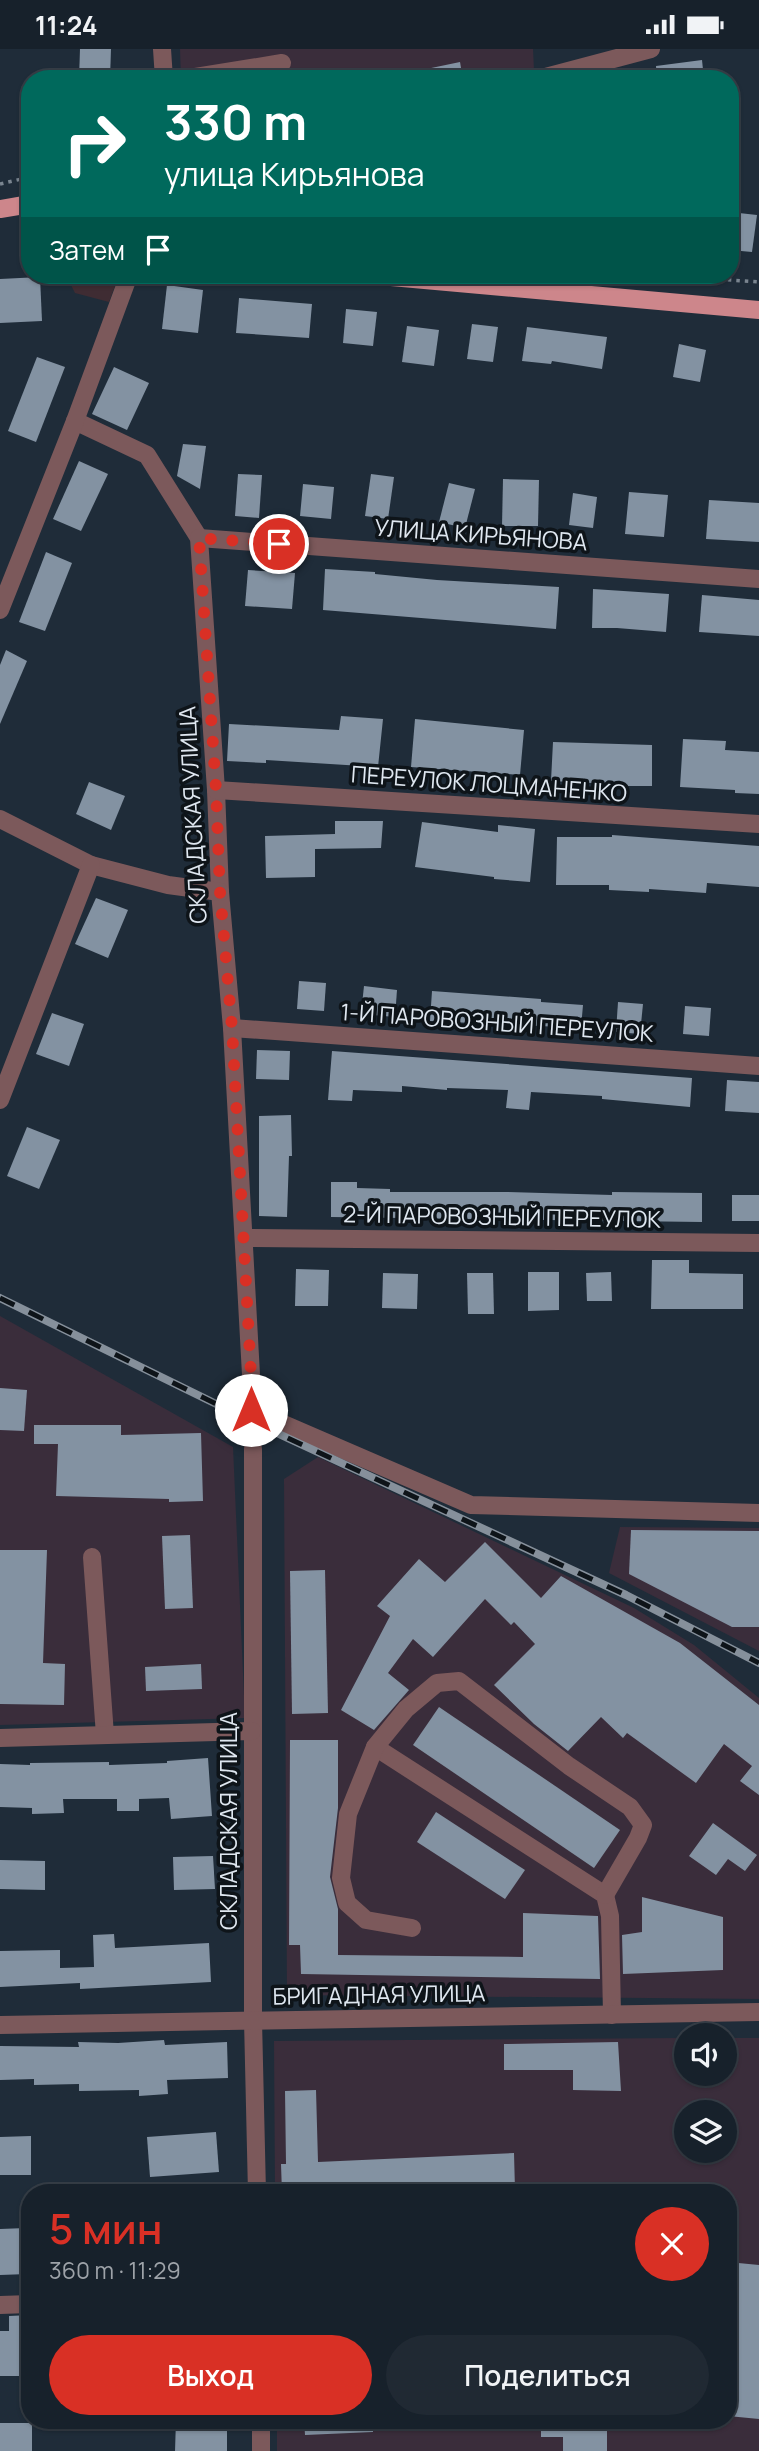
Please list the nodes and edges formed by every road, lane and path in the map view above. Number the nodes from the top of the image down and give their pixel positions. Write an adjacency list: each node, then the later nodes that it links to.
1 (162, 49): 4 (street)
2 (650, 49): 6 (street)
3 (282, 63): 5 (street)
4 (163, 70)
5 (239, 70)
6 (572, 70)
7 (21, 179): 8 (path)
8 (0, 184)
9 (21, 206): 10 (main road)
10 (0, 209)
11 (739, 281): 12 (path)
12 (759, 282)
13 (126, 284): 16 (street)
14 (469, 284): 15 (main road)
15 (759, 310)
16 (75, 421): 17 (street, СКЛАДСКАЯ УЛИЦА); 19 (street)
17 (199, 538): 18 (street, УЛИЦА КИРЬЯНОВА); 20 (street, СКЛАДСКАЯ УЛИЦА)
18 (759, 579)
19 (0, 610)
20 (216, 790): 22 (street, ПЕРЕУЛОК ЛОЦМАНЕНКО); 24 (street, СКЛАДСКАЯ УЛИЦА)
21 (0, 819): 23 (street)
22 (759, 824)
23 (91, 865): 24 (street); 27 (street)
24 (220, 892): 25 (street, СКЛАДСКАЯ УЛИЦА)
25 (232, 1028): 26 (street, 1-Й ПАРОВОЗНЫЙ ПЕРЕУЛОК); 28 (street, СКЛАДСКАЯ УЛИЦА)
26 (759, 1066)
27 (0, 1100)
28 (244, 1238): 29 (street, 2-Й ПАРОВОЗНЫЙ ПЕРЕУЛОК); 31 (street, СКЛАДСКАЯ УЛИЦА)
29 (759, 1243)
30 (253, 1449): 33 (street, СКЛАДСКАЯ УЛИЦА)
31 (759, 1513)
32 (92, 1557): 34 (street)
33 (252, 1731): 34 (street); 41 (street, СКЛАДСКАЯ УЛИЦА)
34 (104, 1735): 35 (street)
35 (0, 1738)
36 (375, 1747): 37 (street); 37 (street); 38 (street)
37 (605, 1895): 40 (street)
38 (412, 1928)
39 (759, 2012): 40 (street, БРИГАДНАЯ УЛИЦА)
40 (612, 2015): 41 (street, БРИГАДНАЯ УЛИЦА)
41 (253, 2020): 42 (street, БРИГАДНАЯ УЛИЦА); 43 (street, СКЛАДСКАЯ УЛИЦА)
42 (0, 2025)
43 (257, 2184)
44 (21, 2304): 45 (street)
45 (0, 2305)
46 (261, 2429): 47 (street)
47 (261, 2451)

